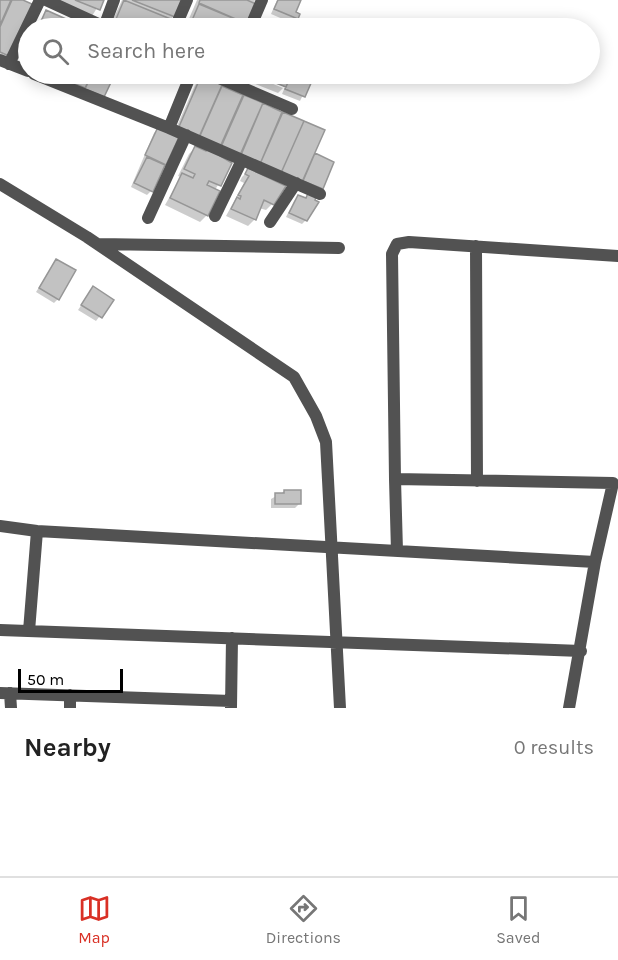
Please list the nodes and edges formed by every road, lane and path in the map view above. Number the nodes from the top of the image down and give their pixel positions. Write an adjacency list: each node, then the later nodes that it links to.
1 (40, 0): 6 (street)
2 (46, 0): 7 (street)
3 (114, 0): 8 (street)
4 (187, 0): 9 (street)
5 (262, 0): 10 (street)
6 (30, 18)
7 (84, 18)
8 (108, 18)
9 (179, 18)
10 (254, 18)
11 (18, 39): 12 (street)
12 (5, 62)
13 (59, 84): 17 (street)
14 (187, 84): 17 (street)
15 (244, 84): 16 (street)
16 (292, 109)
17 (169, 128): 18 (street)
18 (186, 135): 19 (street); 24 (street)
19 (242, 160): 20 (street); 23 (street)
20 (296, 183): 22 (street); 25 (street)
21 (0, 184): 26 (street)
22 (320, 194)
23 (215, 216)
24 (148, 218)
25 (270, 222)
26 (98, 244): 28 (street); 34 (street)
27 (476, 246): 29 (street); 30 (street); 31 (street)
28 (339, 248)
29 (618, 255)
30 (395, 479): 31 (street); 35 (street)
31 (477, 481): 36 (street)
32 (0, 526): 33 (street)
33 (38, 531): 34 (street); 38 (street)
34 (332, 547): 35 (street); 40 (street)
35 (397, 551): 36 (street)
36 (595, 562): 41 (street)
37 (0, 630): 38 (street)
38 (29, 631): 39 (street)
39 (232, 638): 40 (street); 44 (street)
40 (337, 642): 41 (street); 47 (street)
41 (581, 651): 48 (street)
42 (5, 693): 43 (street); 45 (street)
43 (70, 695): 44 (street); 46 (street)
44 (231, 704)
45 (11, 708)
46 (70, 708)
47 (340, 708)
48 (569, 708)

